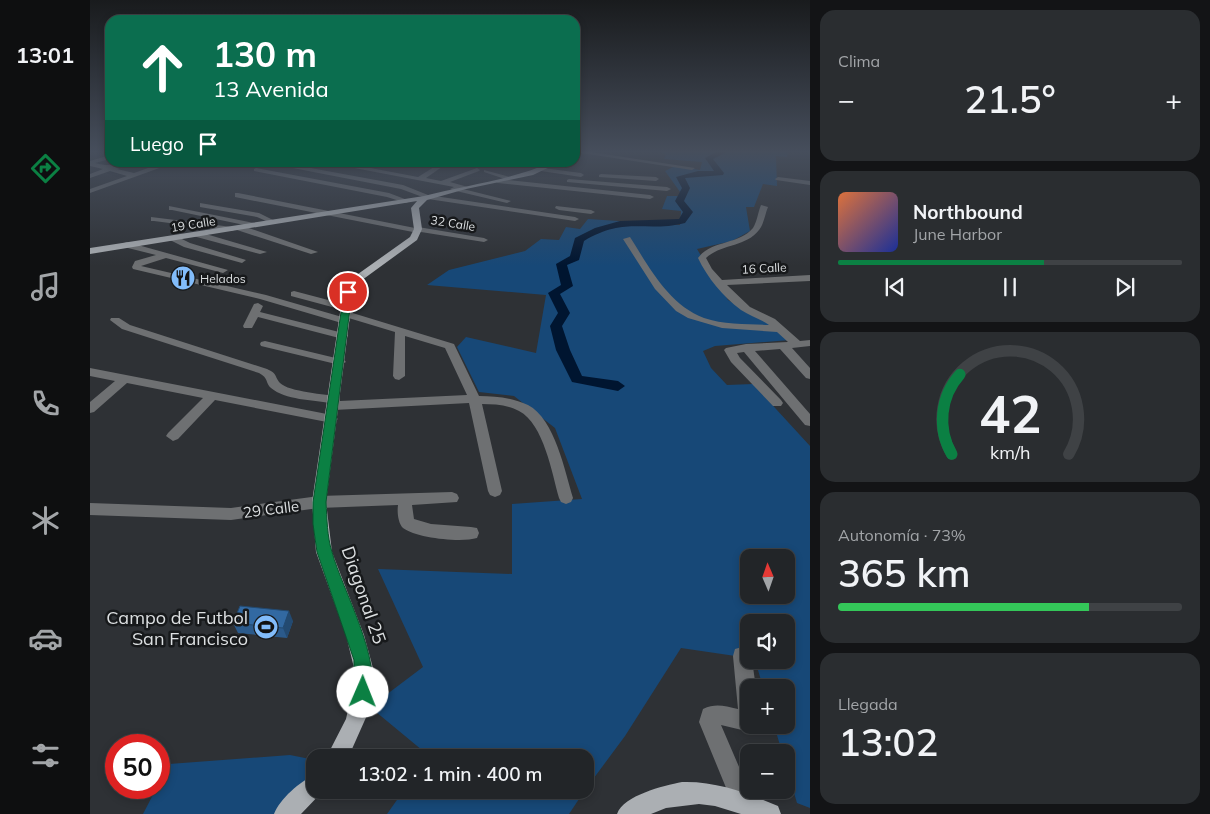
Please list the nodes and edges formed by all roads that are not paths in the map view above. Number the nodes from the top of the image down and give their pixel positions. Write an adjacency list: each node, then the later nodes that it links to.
1 (114, 190): 10 (street)
2 (362, 190): 11 (street)
3 (410, 190): 9 (street)
4 (451, 190): 9 (main road, 19 Calle)
5 (458, 190): 15 (street)
6 (587, 190): 8 (street)
7 (238, 195): 16 (street, 32 Calle)
8 (650, 197)
9 (427, 198): 11 (main road, 19 Calle); 17 (street); 19 (street); 23 (main road)
10 (90, 200)
11 (406, 201): 16 (main road, 19 Calle)
12 (203, 205): 20 (street)
13 (764, 207): 37 (street)
14 (172, 208): 21 (street)
15 (592, 212)
16 (329, 214): 20 (main road, 19 Calle); 23 (street, 32 Calle)
17 (538, 218)
18 (154, 219): 22 (street)
19 (574, 219)
20 (273, 222): 21 (main road, 19 Calle)
21 (254, 225): 22 (main road, 19 Calle)
22 (235, 228): 24 (main road, 19 Calle); 32 (street)
23 (417, 232): 26 (street); 28 (street, 32 Calle); 41 (main road, Diagonal 25)
24 (196, 234): 25 (main road, 19 Calle); 31 (street)
25 (173, 238): 29 (main road, 19 Calle); 34 (street)
26 (437, 239)
27 (626, 239): 44 (street)
28 (484, 240)
29 (127, 245): 30 (main road, 19 Calle); 33 (street)
30 (90, 251)
31 (263, 252)
32 (314, 252)
33 (166, 255): 35 (street); 39 (street)
34 (242, 260)
35 (223, 270)
36 (810, 278): 37 (street, 16 Calle)
37 (719, 283): 44 (street)
38 (294, 294): 41 (street)
39 (263, 297): 40 (street); 41 (street)
40 (253, 313): 43 (street); 46 (street)
41 (346, 314): 45 (street); 46 (main road, Diagonal 25)
42 (115, 320): 59 (street)
43 (248, 326)
44 (780, 329): 49 (street)
45 (400, 331): 55 (street); 58 (street)
46 (343, 336): 52 (main road, Diagonal 25)
47 (810, 343): 49 (street)
48 (265, 344): 52 (street)
49 (797, 344): 50 (street)
50 (783, 345): 51 (street); 54 (street)
51 (746, 347): 60 (street); 63 (street)
52 (340, 362): 59 (main road, Diagonal 25)
53 (90, 372): 56 (street)
54 (810, 374)
55 (399, 376)
56 (124, 379): 57 (street); 61 (street)
57 (212, 396): 62 (street); 64 (street)
58 (474, 398): 59 (street); 65 (street); 67 (street)
59 (334, 403): 62 (main road, Diagonal 25)
60 (777, 403)
61 (90, 409)
62 (332, 419): 69 (main road, Diagonal 25)
63 (810, 422)
64 (173, 436)
65 (495, 491)
66 (452, 498): 68 (street, 29 Calle)
67 (566, 498)
68 (405, 500): 69 (street, 29 Calle); 71 (street)
69 (320, 502): 70 (street, 29 Calle); 73 (main road, Diagonal 25)
70 (90, 509)
71 (472, 533)
72 (743, 669): 75 (street)
73 (341, 749)
74 (306, 794): 76 (main road)
75 (744, 804): 77 (main road); 78 (main road)
76 (285, 814)
77 (628, 814)
78 (770, 814)

